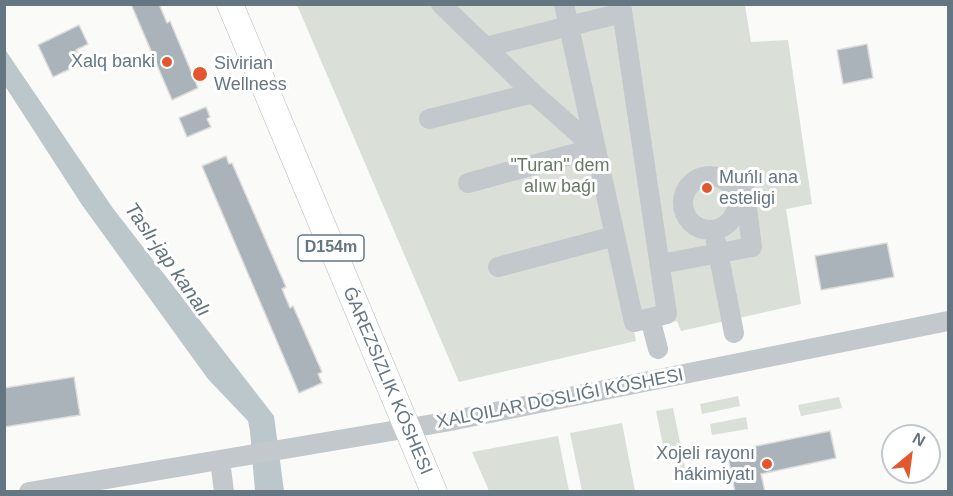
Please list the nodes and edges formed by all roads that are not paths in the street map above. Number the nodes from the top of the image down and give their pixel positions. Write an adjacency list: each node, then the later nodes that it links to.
1 (230, 4): 20 (main road, ǴAREZSIZLIK KÓSHESI / D154m)
2 (441, 4): 6 (street)
3 (564, 4): 5 (street)
4 (621, 9): 5 (street); 14 (street)
5 (568, 26): 6 (street); 9 (street)
6 (485, 47): 7 (street)
7 (533, 93): 8 (street); 9 (street)
8 (429, 119)
9 (595, 148): 10 (street); 13 (street)
10 (468, 183)
11 (742, 193): 12 (street); 12 (street); 14 (street)
12 (714, 231): 18 (street)
13 (615, 236): 15 (street); 16 (street)
14 (660, 264): 16 (street)
15 (498, 267)
16 (650, 318): 19 (street)
17 (948, 321): 20 (street)
18 (734, 333)
19 (658, 349)
20 (406, 428): 21 (street); 24 (main road, ǴAREZSIZLIK KÓSHESI / D154m)
21 (220, 459): 22 (street); 23 (street)
22 (29, 492)
23 (224, 492)
24 (434, 492)

